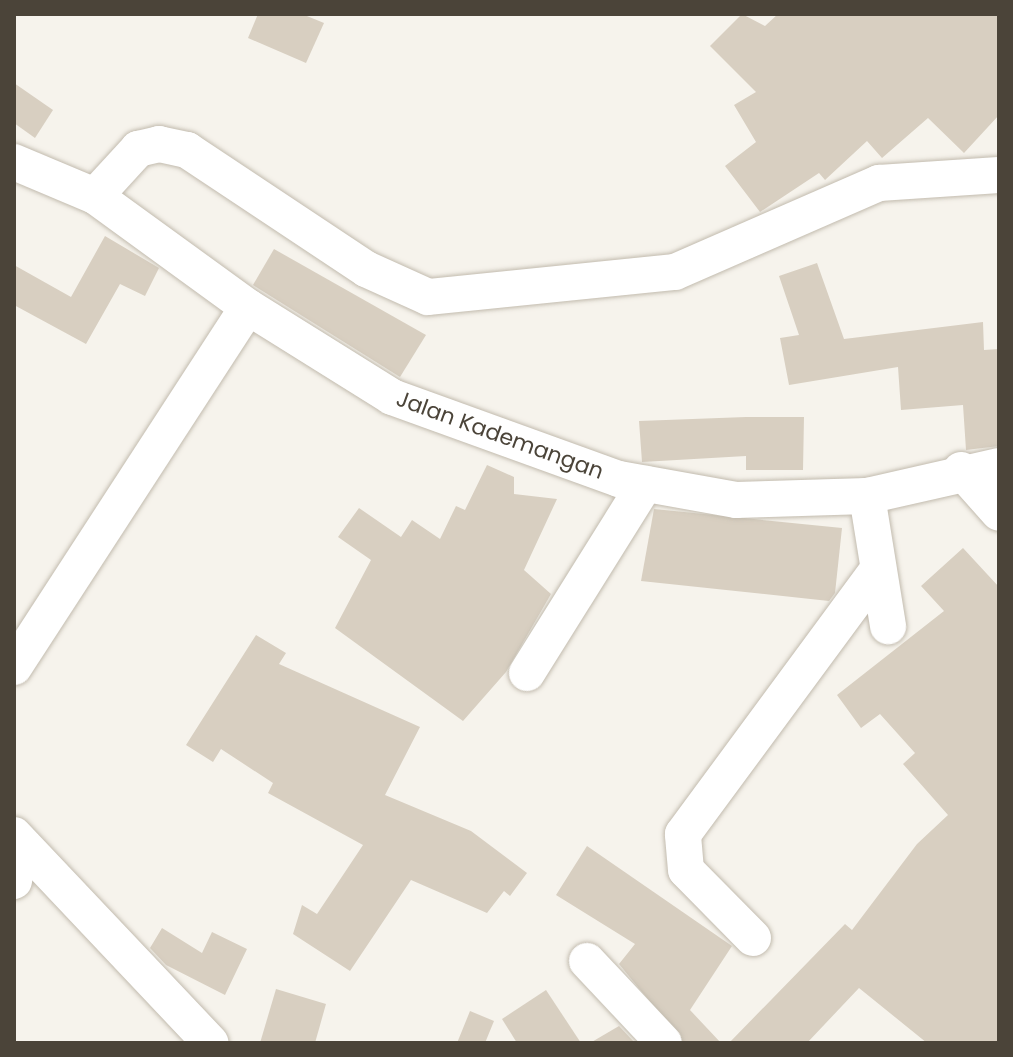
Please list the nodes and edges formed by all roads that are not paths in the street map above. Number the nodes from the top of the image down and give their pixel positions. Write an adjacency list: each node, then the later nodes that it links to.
1 (14, 162): 3 (street, Jalan Kademangan)
2 (999, 175): 3 (street)
3 (95, 196): 4 (street, Jalan Kademangan)
4 (248, 307): 7 (street, Jalan Kademangan); 12 (street)
5 (999, 466): 6 (street, Jalan Kademangan)
6 (961, 470): 8 (street, Jalan Kademangan); 9 (street)
7 (645, 484): 8 (street, Jalan Kademangan); 13 (street)
8 (867, 496): 10 (street)
9 (999, 513)
10 (875, 574): 11 (street); 16 (street)
11 (888, 626)
12 (14, 667)
13 (527, 673)
14 (17, 839): 15 (street); 18 (street)
15 (14, 881)
16 (753, 938)
17 (587, 961): 19 (street)
18 (211, 1043)
19 (664, 1043)

